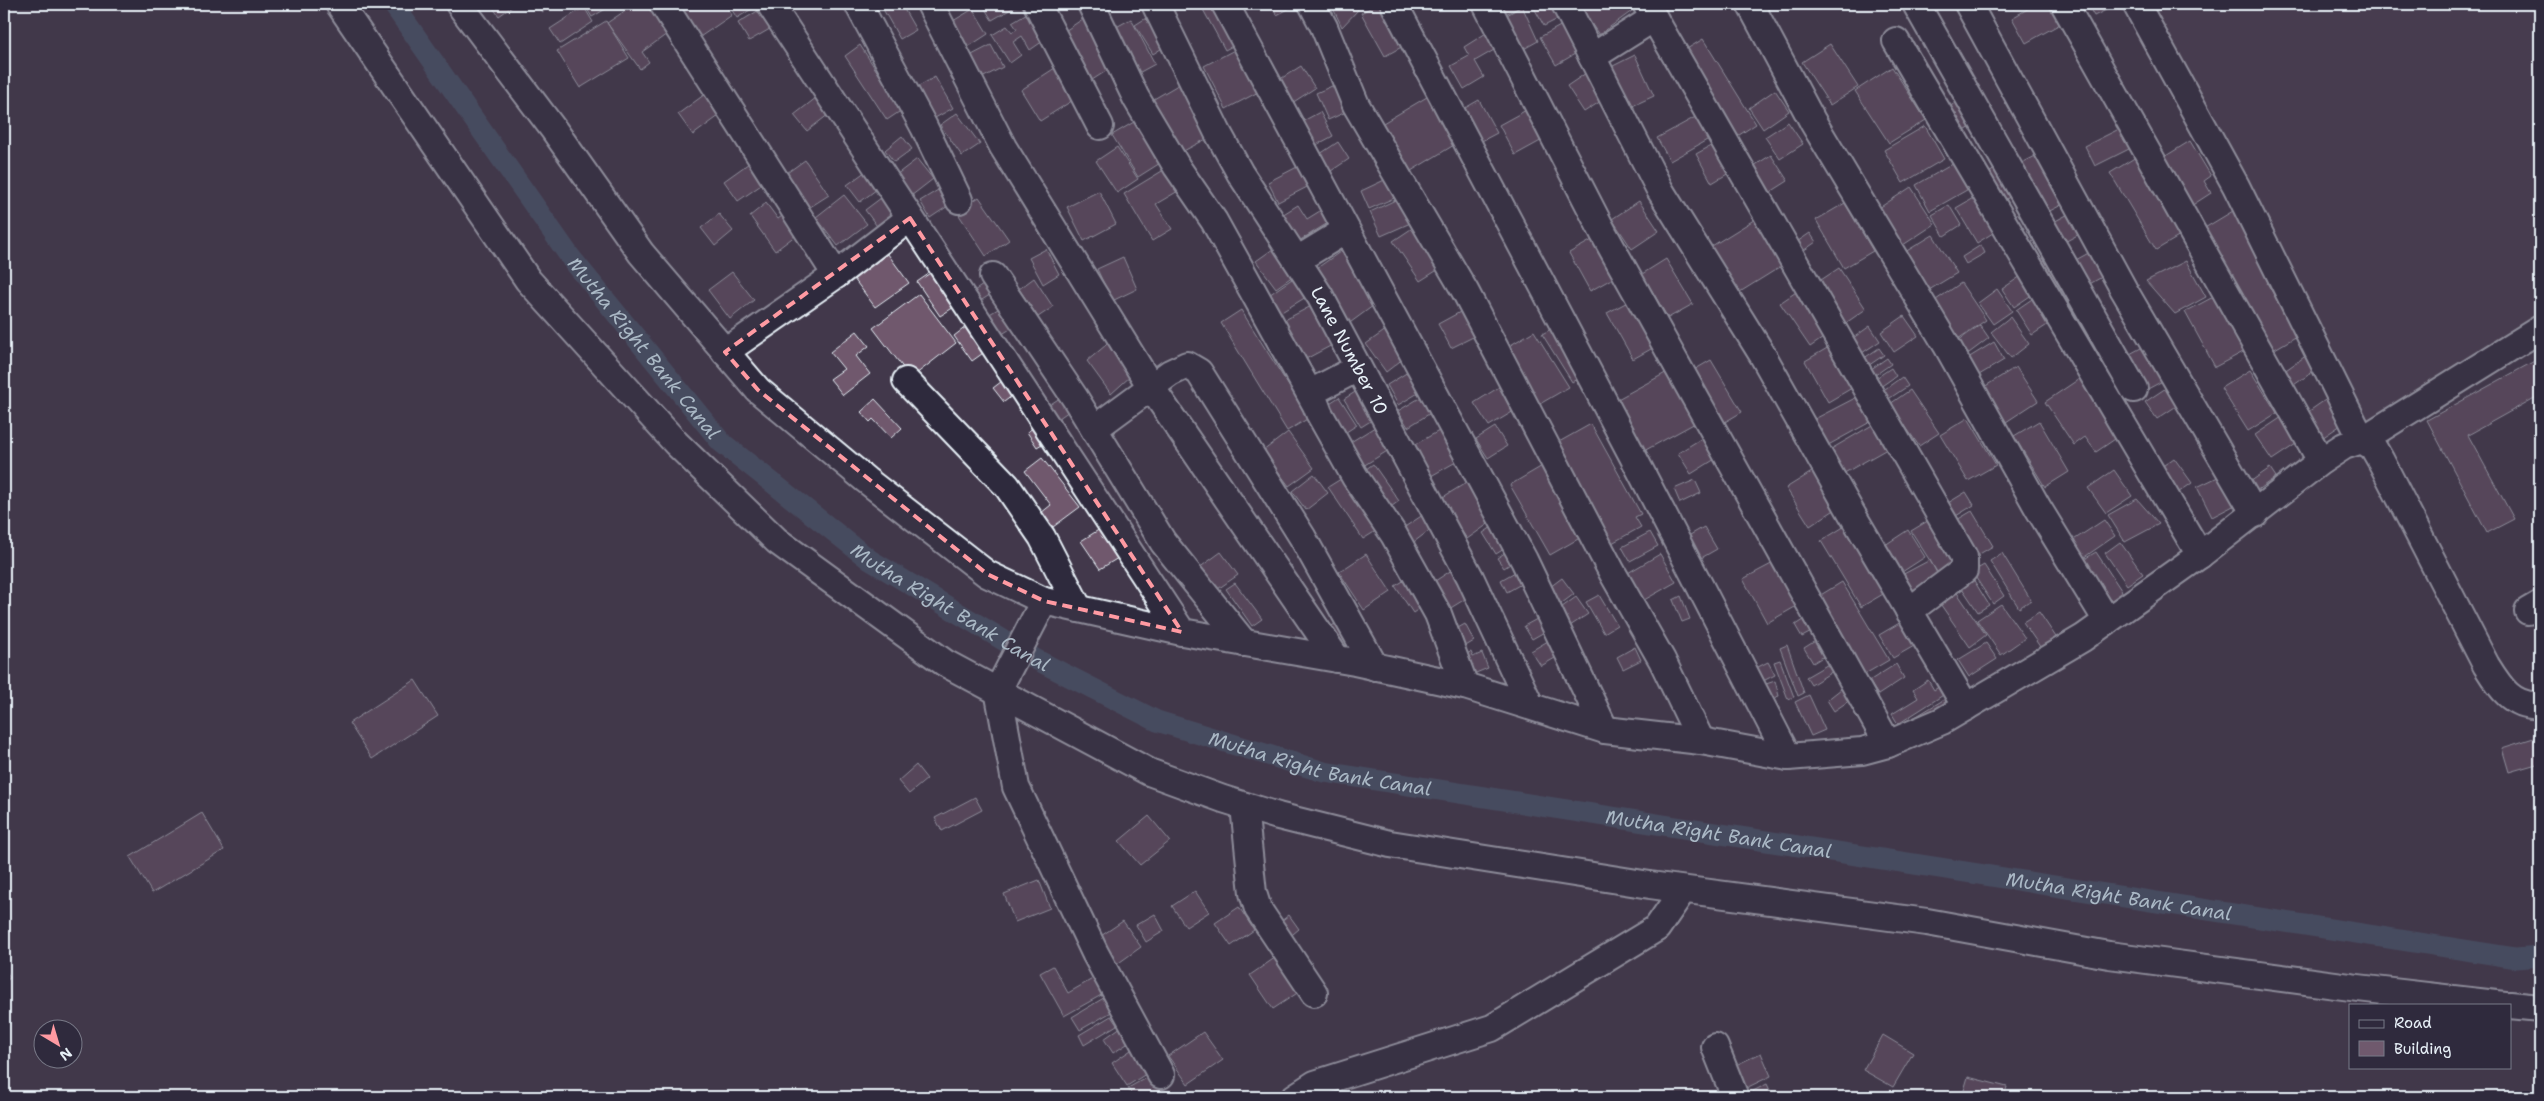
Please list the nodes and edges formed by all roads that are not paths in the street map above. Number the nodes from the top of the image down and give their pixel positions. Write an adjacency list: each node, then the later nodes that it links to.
1 (339, 4): 50 (street)
2 (459, 4): 31 (street)
3 (663, 4): 28 (street)
4 (770, 4): 25 (street)
5 (858, 4): 24 (street)
6 (930, 4): 34 (street)
7 (1037, 4): 23 (street)
8 (1091, 4): 36 (street)
9 (1155, 4): 27 (street, Lane Number 10)
10 (1225, 4): 26 (street)
11 (1312, 4): 56 (street)
12 (1394, 4): 58 (street)
13 (1486, 4): 57 (street)
14 (1565, 4): 22 (street)
15 (1750, 4): 45 (street)
16 (1916, 4): 35 (street)
17 (1968, 4): 40 (street)
18 (2064, 4): 39 (street)
19 (2136, 4): 38 (street)
20 (1650, 11): 22 (street); 44 (street)
21 (1896, 41): 41 (street)
22 (1592, 57): 44 (street)
23 (1100, 126)
24 (959, 200)
25 (910, 218): 28 (street); 46 (street)
26 (1346, 230): 27 (street); 55 (street)
27 (1297, 260): 32 (street, Lane Number 10)
28 (836, 275): 31 (street)
29 (993, 276): 37 (street)
30 (2540, 329): 38 (street)
31 (725, 352): 43 (street)
32 (1358, 368): 36 (street); 52 (street, Lane Number 10)
33 (906, 381): 42 (street)
34 (1150, 387): 37 (street); 48 (street); 49 (street)
35 (2134, 389)
36 (1310, 393): 51 (street)
37 (1094, 429): 47 (street)
38 (2362, 440): 39 (street); 53 (street)
39 (2321, 461): 40 (street)
40 (2255, 514): 41 (street)
41 (2200, 555): 45 (street)
42 (1079, 609): 43 (street); 46 (street)
43 (1039, 611): 50 (street)
44 (1910, 611): 54 (street)
45 (2107, 621): 54 (street)
46 (1182, 632): 47 (street)
47 (1244, 643): 48 (street)
48 (1337, 659): 49 (street)
49 (1376, 667): 51 (street)
50 (1002, 681): 59 (street); 66 (street)
51 (1465, 686): 52 (street)
52 (1530, 705): 55 (street)
53 (2540, 705)
54 (1966, 707): 57 (street)
55 (1605, 730): 56 (street)
56 (1701, 741): 58 (street)
57 (1888, 744): 58 (street)
58 (1788, 757)
59 (1244, 806): 60 (street); 61 (street)
60 (1683, 890): 62 (street); 67 (street)
61 (1314, 993)
62 (2496, 1004)
63 (2512, 1005): 64 (street)
64 (2540, 1008)
65 (1715, 1046): 68 (street)
66 (1161, 1075)
67 (1295, 1097)
68 (1735, 1097)

